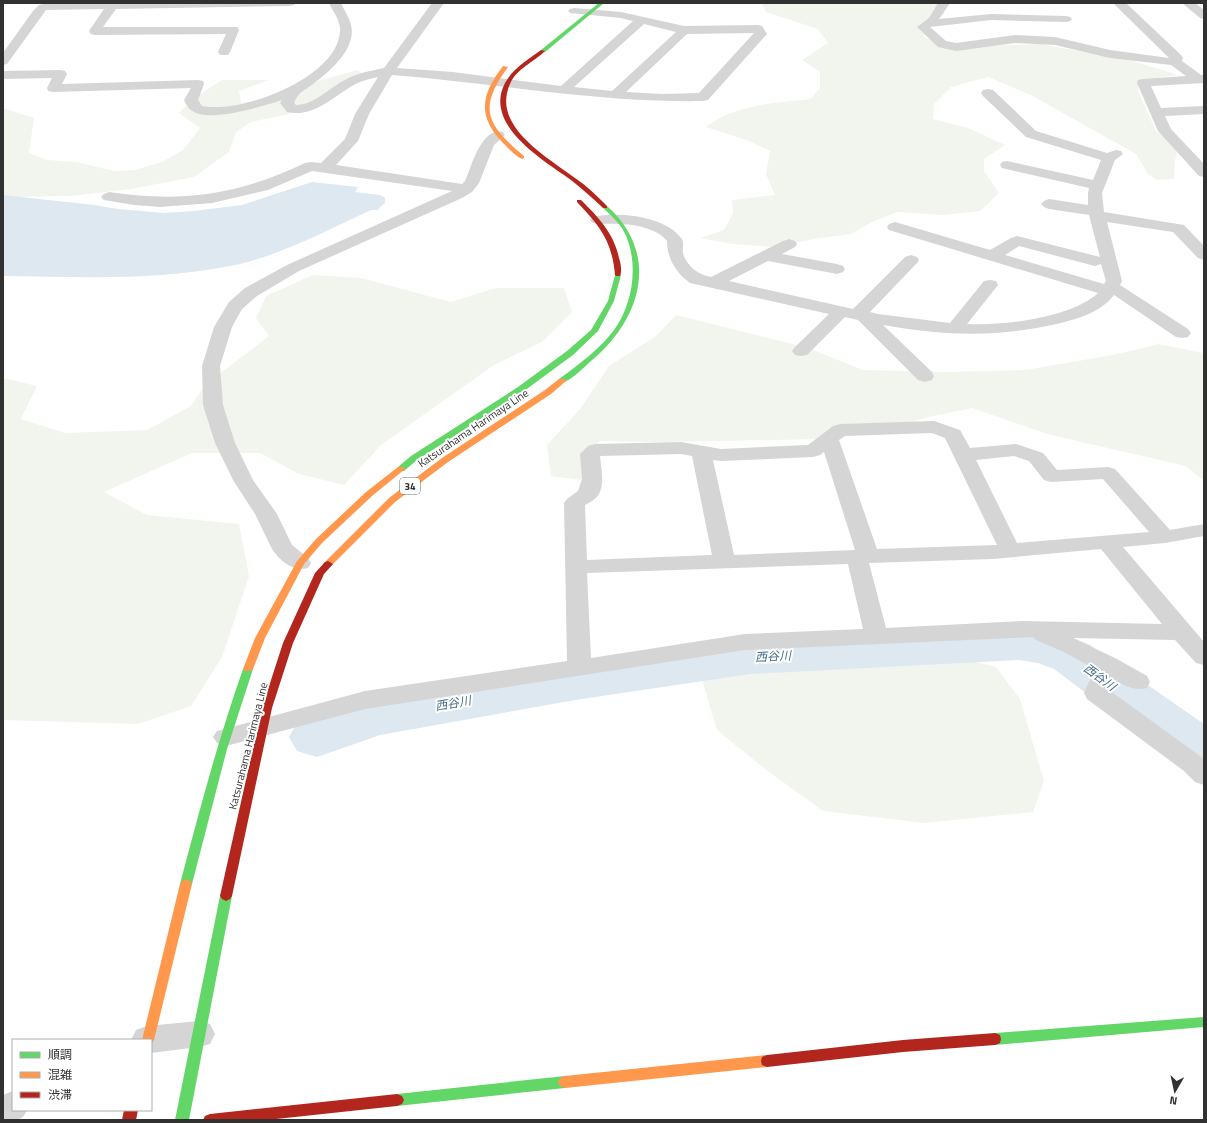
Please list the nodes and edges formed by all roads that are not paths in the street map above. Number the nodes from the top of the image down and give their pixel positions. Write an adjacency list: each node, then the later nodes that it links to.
1 (290, 3): 8 (street)
2 (335, 3): 28 (street)
3 (438, 3): 22 (street)
4 (602, 3): 9 (main road, Katsurahama Harimaya Line / 34)
5 (944, 3): 15 (street)
6 (1118, 3): 21 (street)
7 (1188, 3): 12 (street)
8 (112, 6): 18 (street); 20 (street)
9 (587, 8): 11 (street); 14 (street); 26 (main road, Katsurahama Harimaya Line / 34)
10 (1056, 8): 13 (street)
11 (571, 14)
12 (1204, 16)
13 (1066, 19): 15 (street); 17 (street)
14 (642, 20): 16 (street); 27 (street)
15 (929, 24): 17 (street)
16 (684, 30): 30 (street); 30 (street)
17 (1097, 51): 21 (street)
18 (224, 52)
19 (513, 60): 25 (main road)
20 (3, 61)
21 (1175, 62): 24 (street)
22 (388, 71): 25 (street); 28 (street); 36 (street)
23 (3, 75): 28 (street)
24 (1202, 80): 32 (street)
25 (492, 82): 26 (street); 33 (main road)
26 (507, 84): 27 (street); 44 (main road, Katsurahama Harimaya Line / 34)
27 (565, 89): 30 (street)
28 (292, 91)
29 (988, 93): 38 (street)
30 (616, 94)
31 (1204, 110): 32 (street)
32 (1156, 112): 37 (street)
33 (498, 135): 34 (main road); 39 (street)
34 (528, 162)
35 (1007, 165): 38 (street)
36 (324, 168): 39 (street); 41 (street)
37 (1204, 173)
38 (1098, 186): 43 (street)
39 (467, 189): 71 (street)
40 (573, 196): 45 (main road, Katsurahama Harimaya Line / 34)
41 (109, 197)
42 (1049, 204): 43 (street)
43 (1097, 214): 48 (street); 56 (street)
44 (618, 219): 45 (street); 54 (street); 80 (main road, Katsurahama Harimaya Line / 34)
45 (598, 220): 71 (main road, Katsurahama Harimaya Line / 34)
46 (895, 227): 50 (street)
47 (789, 244): 49 (street)
48 (1204, 255)
49 (766, 256): 53 (street); 54 (street)
50 (992, 256): 52 (street); 56 (street)
51 (911, 260): 57 (street)
52 (1095, 261)
53 (837, 269)
54 (713, 283): 57 (street)
55 (990, 285): 58 (street)
56 (1110, 288): 58 (street); 59 (street)
57 (854, 315): 58 (street); 60 (street); 61 (street)
58 (954, 329)
59 (1182, 332)
60 (801, 351)
61 (925, 376)
62 (829, 438): 63 (street); 64 (street); 69 (street)
63 (701, 451): 70 (street); 72 (street)
64 (963, 455): 66 (street); 68 (street)
65 (1204, 530): 66 (street)
66 (1165, 537): 67 (street)
67 (1107, 542): 68 (street); 74 (street)
68 (1010, 550): 69 (street)
69 (862, 556): 70 (street); 75 (street)
70 (724, 562): 72 (street)
71 (300, 563): 81 (main road, Katsurahama Harimaya Line / 34)
72 (576, 567): 78 (street)
73 (1032, 630): 74 (street); 75 (street); 77 (street)
74 (1181, 632): 76 (street)
75 (876, 636): 78 (street)
76 (1204, 657)
77 (1109, 665): 79 (street); 82 (street)
78 (578, 668): 80 (street)
79 (1138, 682)
80 (263, 728): 81 (street); 84 (main road, Katsurahama Harimaya Line / 34)
81 (226, 738): 85 (main road, Katsurahama Harimaya Line / 34)
82 (1204, 775)
83 (1204, 1022): 90 (main road)
84 (199, 1034): 86 (street); 89 (main road, Katsurahama Harimaya Line / 34)
85 (148, 1039)
86 (152, 1040)
87 (12, 1107): 88 (street)
88 (3, 1112)
89 (182, 1120)
90 (210, 1120)

